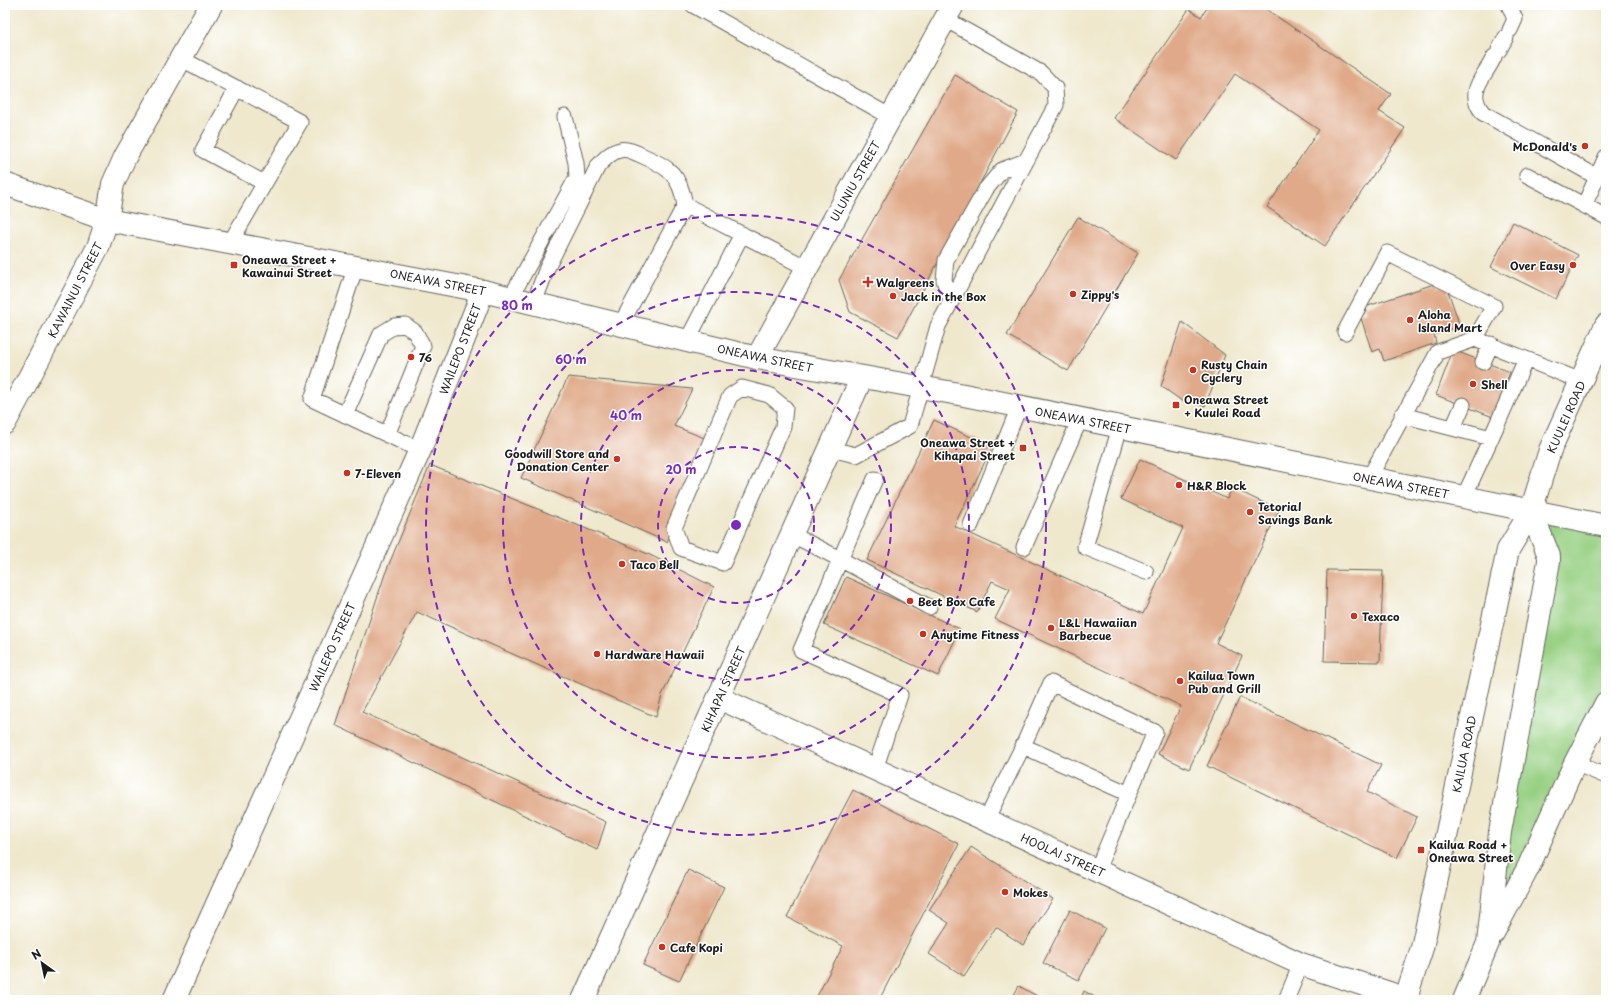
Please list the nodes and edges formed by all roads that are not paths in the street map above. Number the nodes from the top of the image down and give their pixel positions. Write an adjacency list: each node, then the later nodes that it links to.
1 (211, 5): 5 (street, KAWAINUI STREET)
2 (693, 5): 8 (lane)
3 (1509, 5): 12 (lane)
4 (950, 12): 8 (street, ULUNIU STREET); 10 (lane)
5 (180, 58): 6 (lane); 18 (street, KAWAINUI STREET)
6 (237, 88): 13 (lane); 13 (lane)
7 (565, 117): 24 (lane)
8 (891, 117): 22 (street, ULUNIU STREET)
9 (1606, 157): 12 (lane)
10 (1026, 161): 25 (lane); 25 (lane)
11 (1527, 175): 16 (lane)
12 (1597, 177): 16 (lane)
13 (264, 183): 20 (lane)
14 (5, 184): 18 (street, ONEAWA STREET)
15 (685, 205): 19 (lane); 26 (lane); 27 (lane)
16 (1584, 206): 17 (lane)
17 (1606, 217)
18 (107, 220): 20 (street, ONEAWA STREET); 44 (street, KAWAINUI STREET)
19 (742, 234): 22 (lane); 31 (lane)
20 (230, 243): 21 (street, ONEAWA STREET)
21 (356, 266): 23 (street, ONEAWA STREET); 41 (lane)
22 (807, 268): 33 (street, ULUNIU STREET)
23 (483, 291): 24 (street, ONEAWA STREET); 50 (street, WAILEPO STREET)
24 (511, 297): 26 (street, ONEAWA STREET)
25 (951, 300): 38 (lane)
26 (534, 303): 27 (street, ONEAWA STREET)
27 (621, 324): 31 (street, ONEAWA STREET)
28 (1606, 325): 37 (street, KUULEI ROAD)
29 (1345, 332): 30 (lane)
30 (1475, 339): 32 (lane); 42 (lane)
31 (687, 341): 33 (street, ONEAWA STREET)
32 (1491, 344): 34 (lane); 35 (lane)
33 (757, 358): 36 (street, ONEAWA STREET)
34 (1526, 359): 37 (lane); 48 (lane)
35 (1483, 362)
36 (862, 377): 38 (street, ONEAWA STREET); 49 (street, KIHAPAI STREET)
37 (1581, 381): 54 (street, KUULEI ROAD)
38 (921, 387): 40 (street, ONEAWA STREET); 49 (lane)
39 (1463, 405): 46 (lane)
40 (1019, 407): 43 (street, ONEAWA STREET); 55 (lane)
41 (345, 414): 47 (lane); 47 (lane)
42 (1402, 415): 46 (lane); 51 (lane)
43 (1080, 419): 45 (street, ONEAWA STREET); 58 (lane)
44 (5, 423)
45 (1120, 427): 51 (street, ONEAWA STREET); 61 (lane)
46 (1453, 428): 48 (lane)
47 (387, 435): 50 (lane)
48 (1491, 438): 53 (lane)
49 (830, 449): 57 (street, KIHAPAI STREET)
50 (420, 450): 75 (street, WAILEPO STREET)
51 (1369, 478): 53 (street, ONEAWA STREET)
52 (875, 479): 59 (lane)
53 (1464, 498): 54 (street, ONEAWA STREET)
54 (1531, 512): 56 (street); 72 (street); 74 (street, KAILUA ROAD)
55 (971, 526)
56 (1606, 526)
57 (792, 535): 59 (lane); 63 (street, KIHAPAI STREET)
58 (1024, 547)
59 (841, 559): 62 (lane); 67 (lane)
60 (723, 563): 60 (lane)
61 (1146, 572)
62 (929, 607)
63 (720, 698): 67 (street, HOOLAI STREET); 76 (street, KIHAPAI STREET)
64 (1606, 703): 66 (street)
65 (1023, 746): 69 (lane); 69 (lane); 70 (lane)
66 (1575, 763): 68 (lane); 72 (street)
67 (875, 769): 70 (street, HOOLAI STREET)
68 (1606, 776)
69 (1129, 794): 71 (lane)
70 (986, 820): 71 (street, HOOLAI STREET)
71 (1097, 870): 73 (street, HOOLAI STREET)
72 (1488, 943): 78 (street)
73 (1301, 964): 74 (street, HOOLAI STREET); 77 (lane)
74 (1407, 999)
75 (174, 1000)
76 (583, 1000)
77 (1286, 1000)
78 (1464, 1000)

